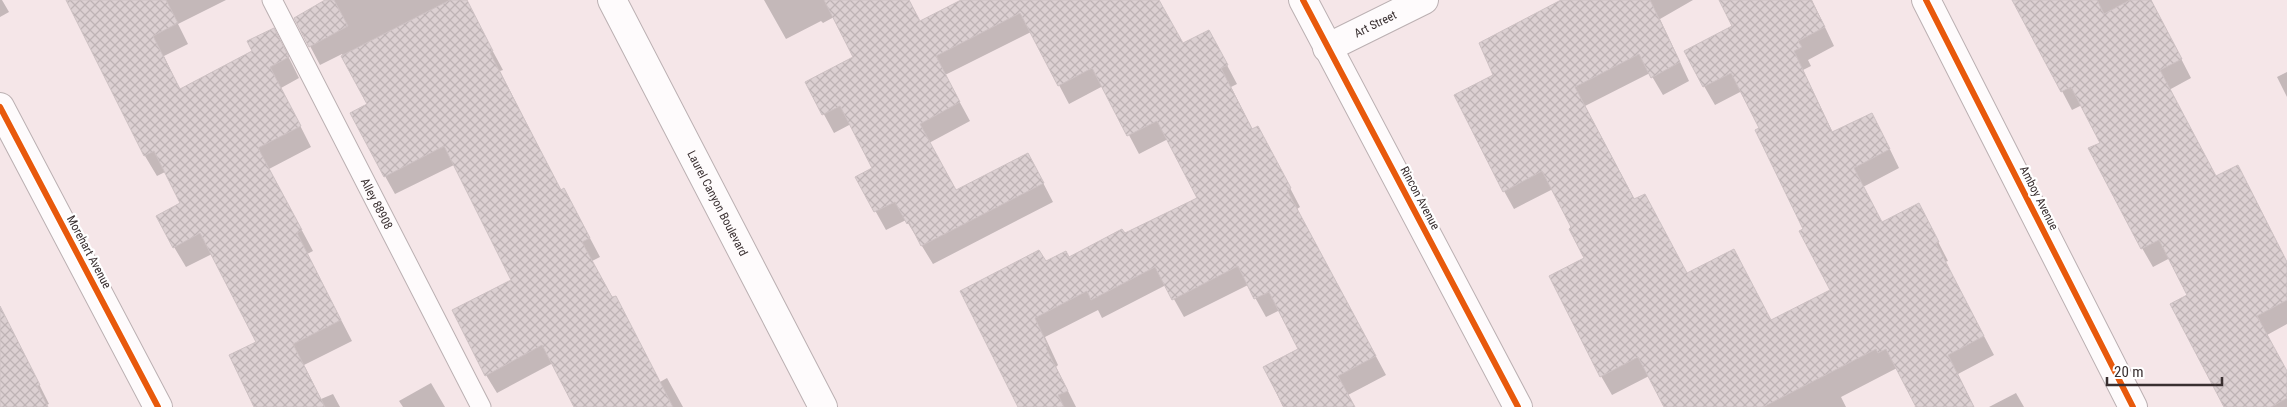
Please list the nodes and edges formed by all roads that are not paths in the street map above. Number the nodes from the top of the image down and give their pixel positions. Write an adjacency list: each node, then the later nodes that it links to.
1 (272, 0): 9 (lane, Alley 88908)
2 (612, 0): 10 (street, Laurel Canyon Boulevard)
3 (1303, 0): 6 (street, Rincon Avenue)
4 (1424, 0): 6 (street, Art Street)
5 (1926, 0): 12 (street, Amboy Avenue)
6 (1327, 48): 11 (street, Rincon Avenue)
7 (0, 107): 8 (street, Morehart Avenue)
8 (158, 407)
9 (480, 407)
10 (823, 407)
11 (1518, 407)
12 (2133, 407)

